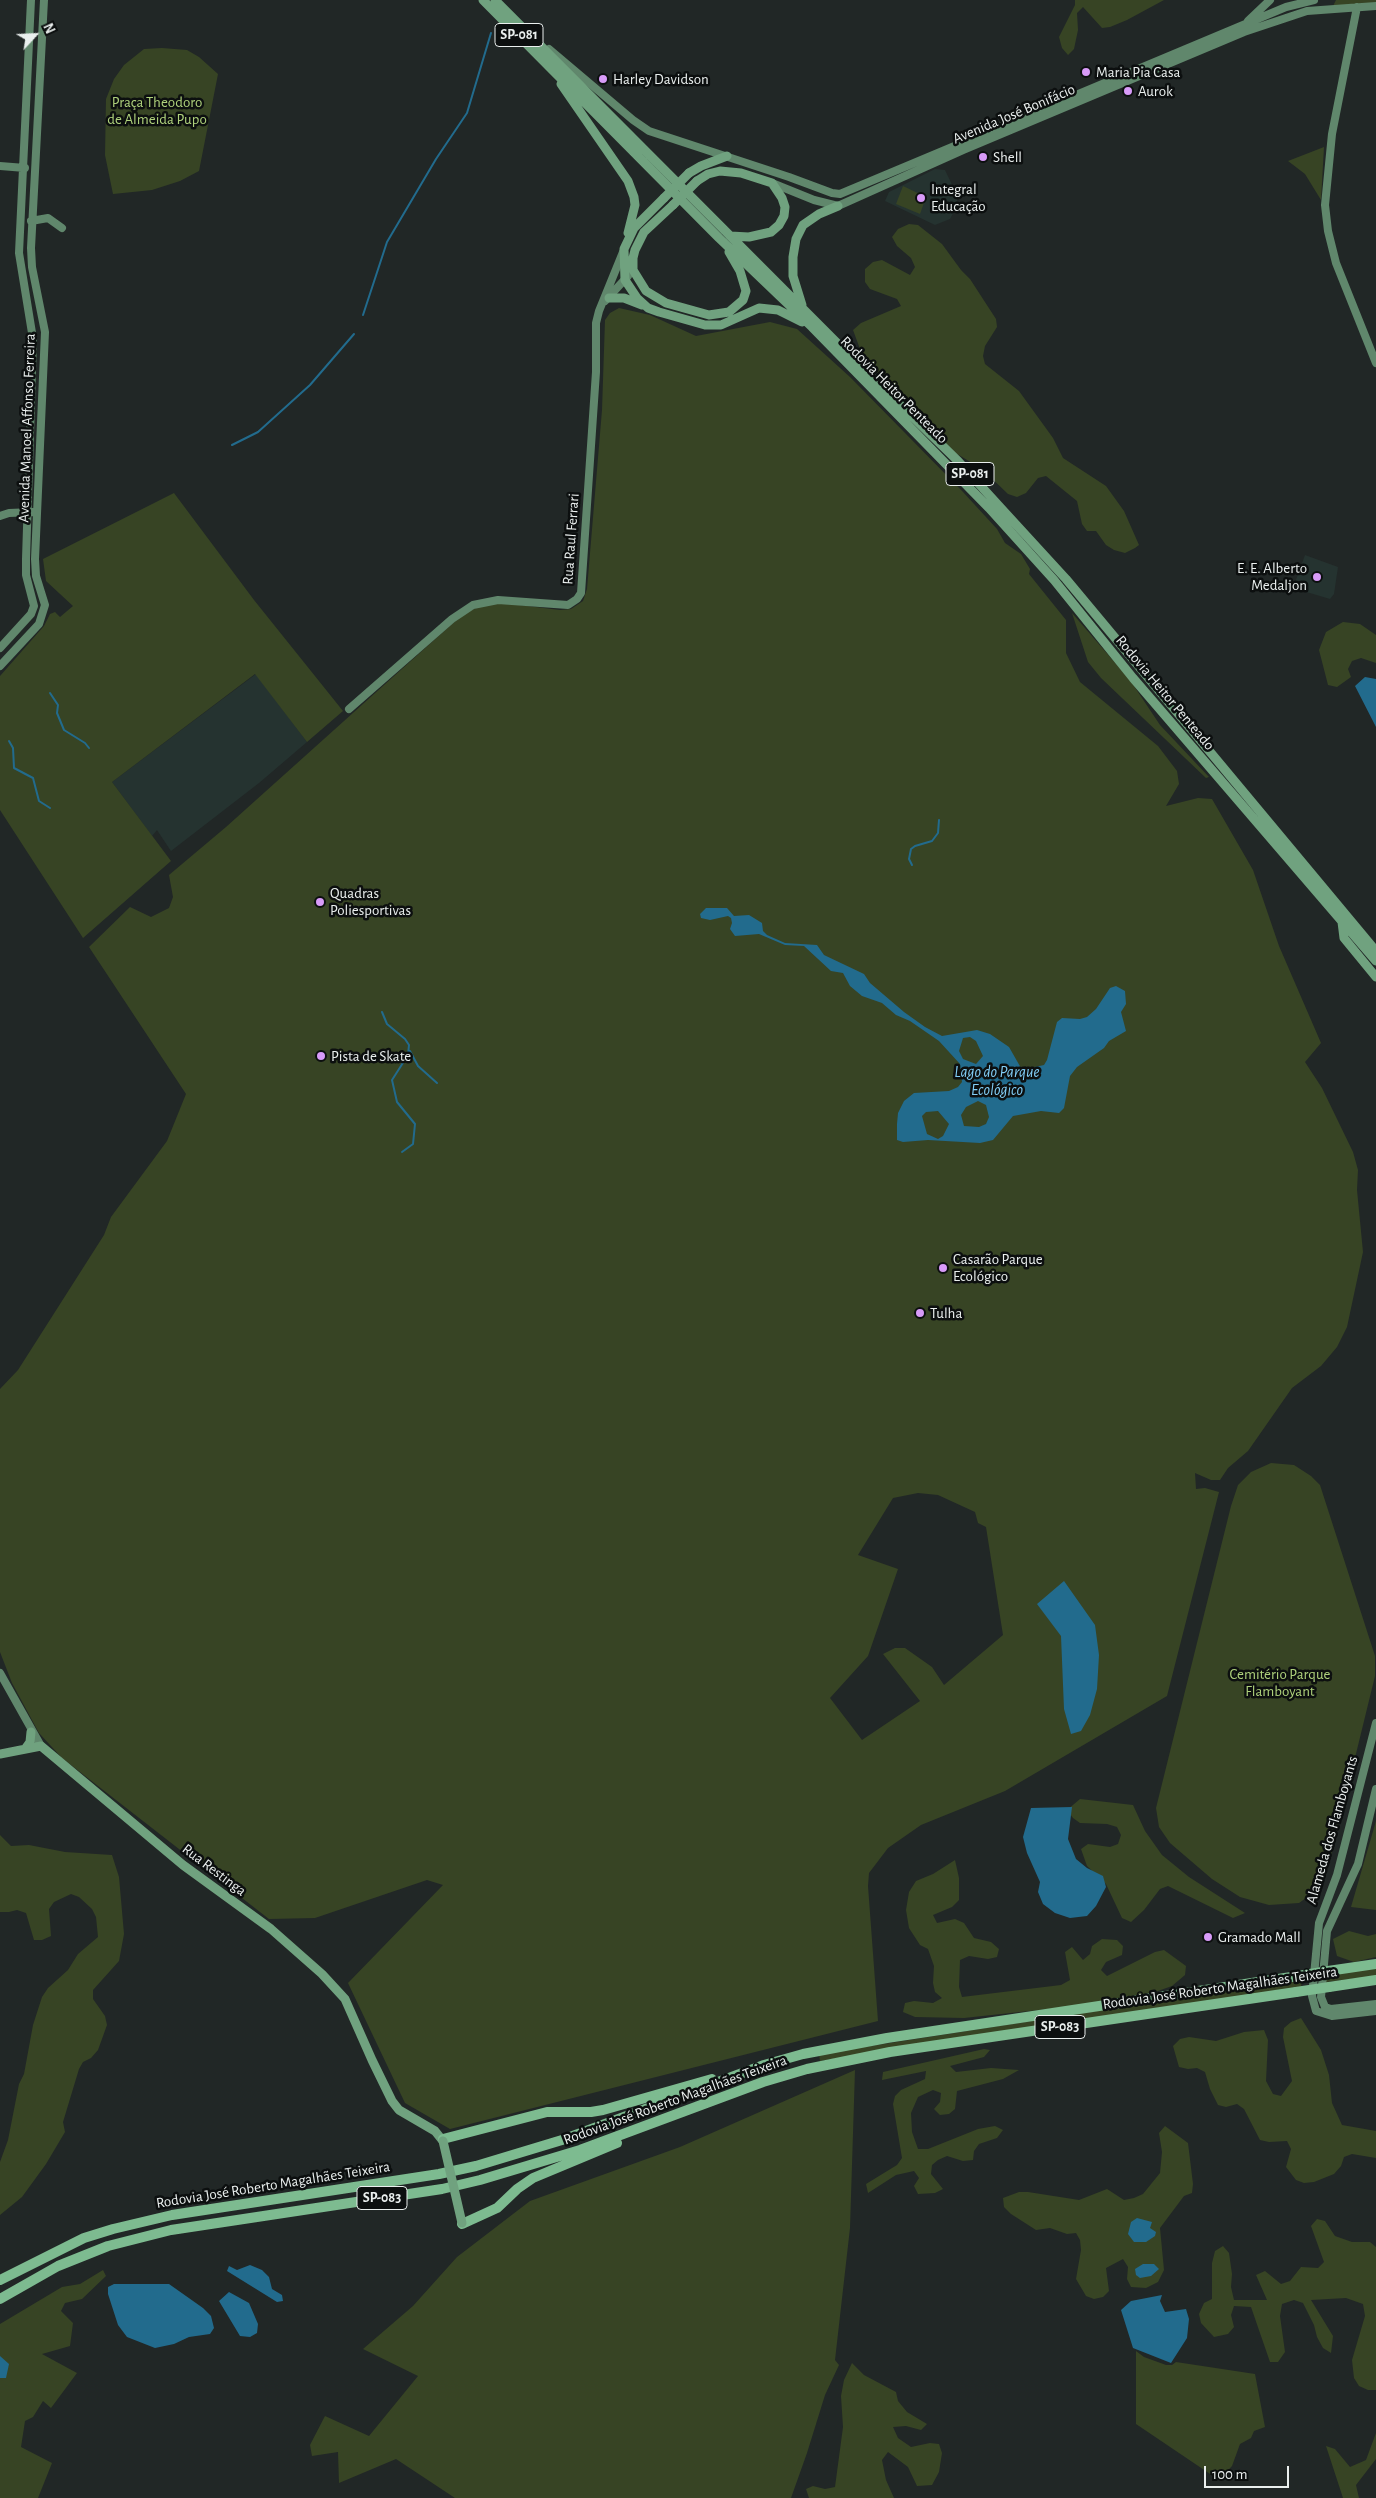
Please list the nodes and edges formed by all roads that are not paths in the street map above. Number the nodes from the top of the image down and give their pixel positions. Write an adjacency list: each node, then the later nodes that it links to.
1 (44, 0): 12 (main road, Avenida Manoel Affonso Ferreira)
2 (483, 0): 16 (main road, Rodovia Heitor Penteado / SP-081)
3 (495, 0): 15 (main road, Rodovia Heitor Penteado / SP-081)
4 (1270, 0): 14 (main road, Avenida José Bonifácio)
5 (1314, 0): 8 (main road, Avenida José Bonifácio)
6 (1332, 0): 11 (main road)
7 (31, 4): 12 (main road); 17 (main road, Avenida Manoel Affonso Ferreira)
8 (1285, 4): 13 (main road); 14 (main road, Avenida José Bonifácio)
9 (1376, 6): 10 (main road, Avenida José Bonifácio)
10 (1357, 7): 11 (main road, Avenida José Bonifácio); 36 (main road)
11 (1325, 8): 13 (main road, Avenida José Bonifácio)
12 (44, 9): 18 (main road, Avenida Manoel Affonso Ferreira)
13 (1292, 16): 24 (main road, Avenida José Bonifácio)
14 (1238, 28): 19 (main road, Avenida José Bonifácio)
15 (526, 32): 19 (main road, Avenida José Bonifácio); 27 (main road, Rodovia Heitor Penteado / SP-081)
16 (548, 65): 28 (main road, Rodovia Heitor Penteado / SP-081); 29 (main road)
17 (28, 71): 18 (main road); 21 (main road, Avenida Manoel Affonso Ferreira)
18 (40, 71): 22 (main road, Avenida Manoel Affonso Ferreira)
19 (727, 156): 29 (main road, bridge)
20 (0, 166): 21 (main road)
21 (22, 167): 22 (main road); 37 (main road, Avenida Manoel Affonso Ferreira)
22 (34, 169): 25 (main road, Avenida Manoel Affonso Ferreira)
23 (772, 183): 24 (main road); 27 (main road); 30 (main road, bridge)
24 (838, 206): 34 (main road)
25 (31, 221): 26 (main road); 38 (main road, Avenida Manoel Affonso Ferreira)
26 (62, 228)
27 (730, 236): 34 (main road, Rodovia Heitor Penteado / SP-081)
28 (719, 238): 30 (main road); 35 (main road, Rodovia Heitor Penteado / SP-081)
29 (625, 245): 31 (main road); 32 (main road, Rua Raul Ferrari)
30 (634, 270): 31 (main road)
31 (625, 280): 32 (main road); 33 (main road)
32 (606, 300): 33 (main road); 44 (main road, Rua Raul Ferrari)
33 (648, 308): 35 (main road)
34 (802, 308): 46 (main road, Rodovia Heitor Penteado / SP-081)
35 (812, 327): 45 (main road, Rodovia Heitor Penteado / SP-081)
36 (1376, 363)
37 (28, 511): 38 (main road); 39 (main road); 40 (main road, Avenida Manoel Affonso Ferreira)
38 (37, 512): 41 (main road, Avenida Manoel Affonso Ferreira)
39 (0, 516)
40 (32, 614): 41 (main road); 42 (main road)
41 (42, 618): 43 (main road)
42 (0, 648)
43 (0, 666)
44 (349, 709)
45 (1342, 921): 47 (main road, Rodovia Heitor Penteado / SP-081); 48 (main road)
46 (1376, 951)
47 (1376, 961)
48 (1376, 977)
49 (0, 1673): 51 (main road, Rua Restinga)
50 (1376, 1723): 56 (main road, Alameda dos Flamboyants)
51 (31, 1732): 52 (main road, Rua Restinga); 53 (main road)
52 (41, 1746): 53 (main road); 65 (main road, Rua Restinga)
53 (25, 1749): 54 (main road)
54 (0, 1754)
55 (1376, 1789): 57 (main road, Alameda dos Flamboyants)
56 (1349, 1828): 57 (main road); 61 (main road, Alameda dos Flamboyants)
57 (1366, 1832): 61 (main road, Alameda dos Flamboyants)
58 (1376, 1964): 63 (highway, Rodovia José Roberto Magalhães Teixeira / SP-083, bridge)
59 (1376, 1980): 64 (highway, Rodovia José Roberto Magalhães Teixeira / SP-083, bridge)
60 (1376, 2004): 61 (main road)
61 (1358, 2010): 62 (main road)
62 (1376, 2010)
63 (764, 2065): 65 (highway); 67 (highway, Rodovia José Roberto Magalhães Teixeira / SP-083)
64 (697, 2107): 66 (highway); 68 (highway, Rodovia José Roberto Magalhães Teixeira / SP-083)
65 (443, 2140): 66 (main road, bridge)
66 (462, 2223)
67 (0, 2280)
68 (0, 2299)

